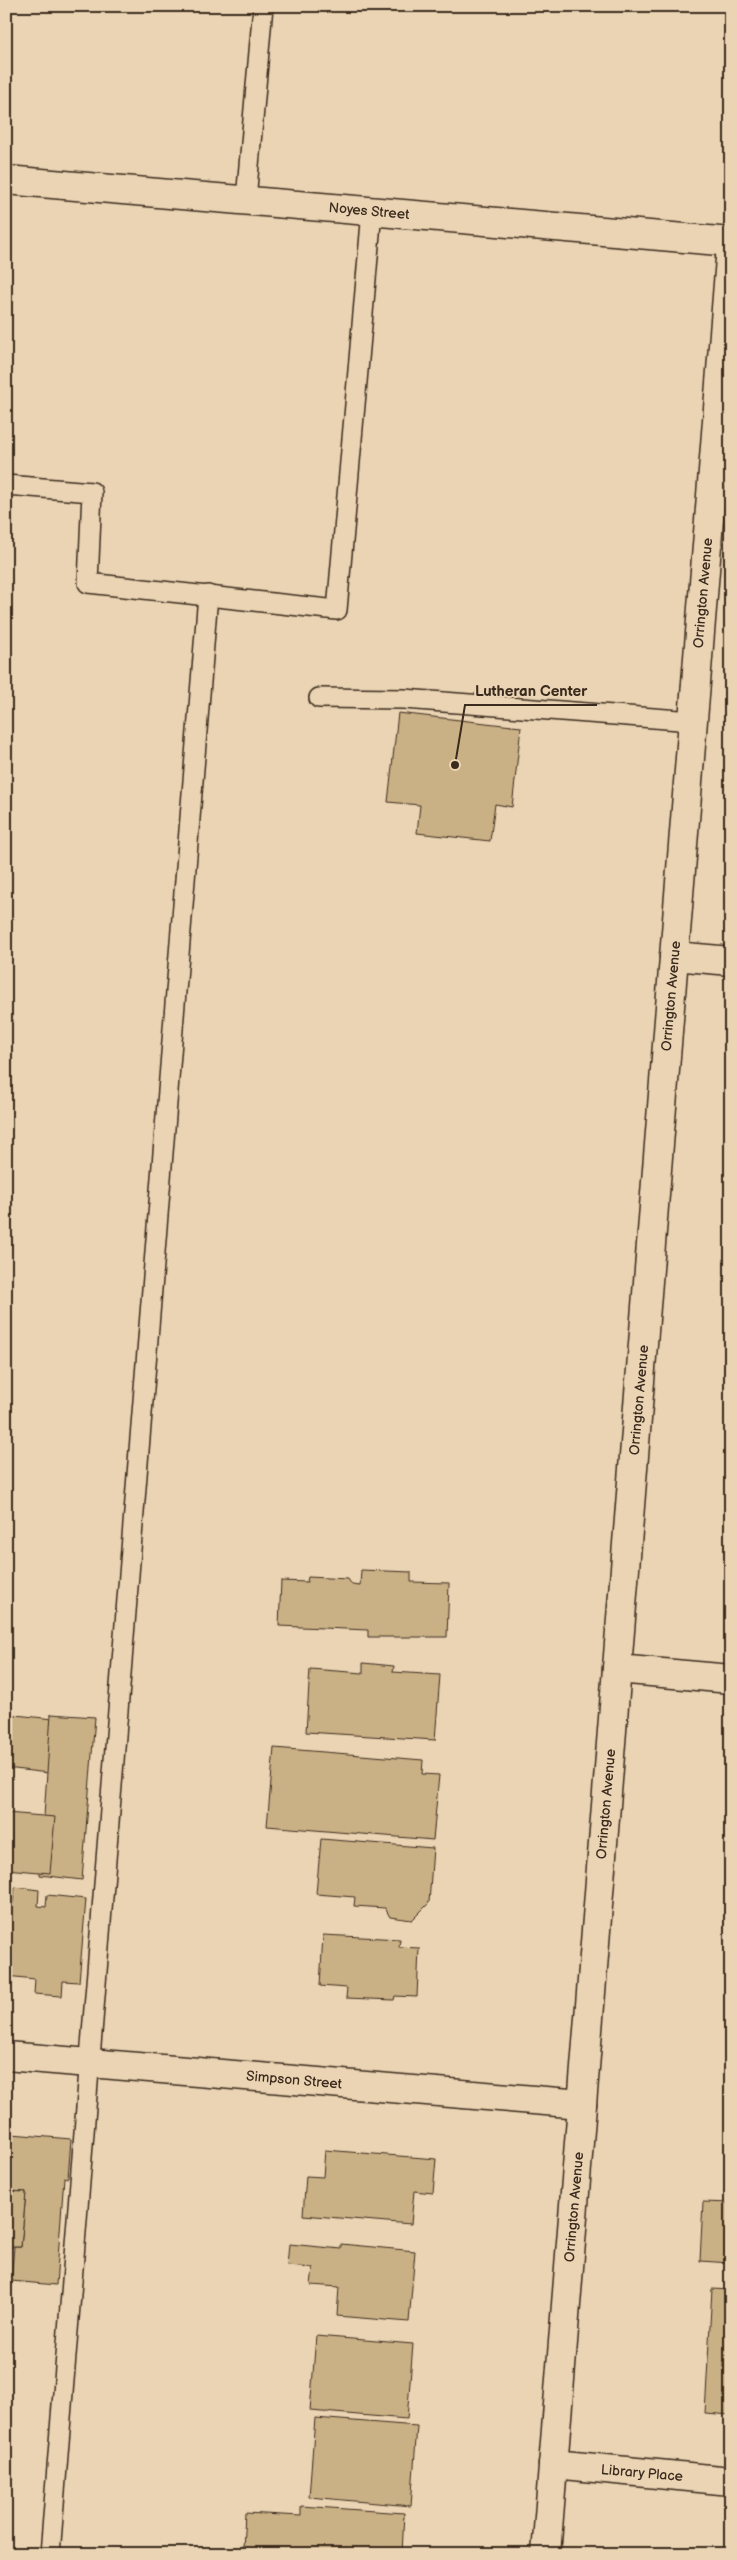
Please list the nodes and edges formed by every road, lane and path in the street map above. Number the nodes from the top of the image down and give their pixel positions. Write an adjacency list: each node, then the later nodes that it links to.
1 (262, 6): 3 (lane)
2 (6, 180): 3 (street, Noyes Street)
3 (246, 200): 4 (street, Noyes Street)
4 (372, 211): 5 (street, Noyes Street); 8 (lane)
5 (731, 242)
6 (731, 246): 10 (street, Orrington Avenue)
7 (6, 485): 8 (lane)
8 (208, 595): 16 (lane)
9 (319, 698): 10 (lane)
10 (693, 720): 11 (street, Orrington Avenue)
11 (674, 956): 12 (street); 13 (street, Orrington Avenue)
12 (731, 961)
13 (617, 1669): 14 (street); 17 (street, Orrington Avenue)
14 (731, 1679)
15 (6, 2056): 16 (street, Simpson Street)
16 (88, 2063): 17 (street, Simpson Street); 20 (lane)
17 (582, 2104): 18 (street, Orrington Avenue)
18 (553, 2464): 19 (street, Library Place); 21 (street, Orrington Avenue)
19 (731, 2481)
20 (50, 2554)
21 (546, 2554)

